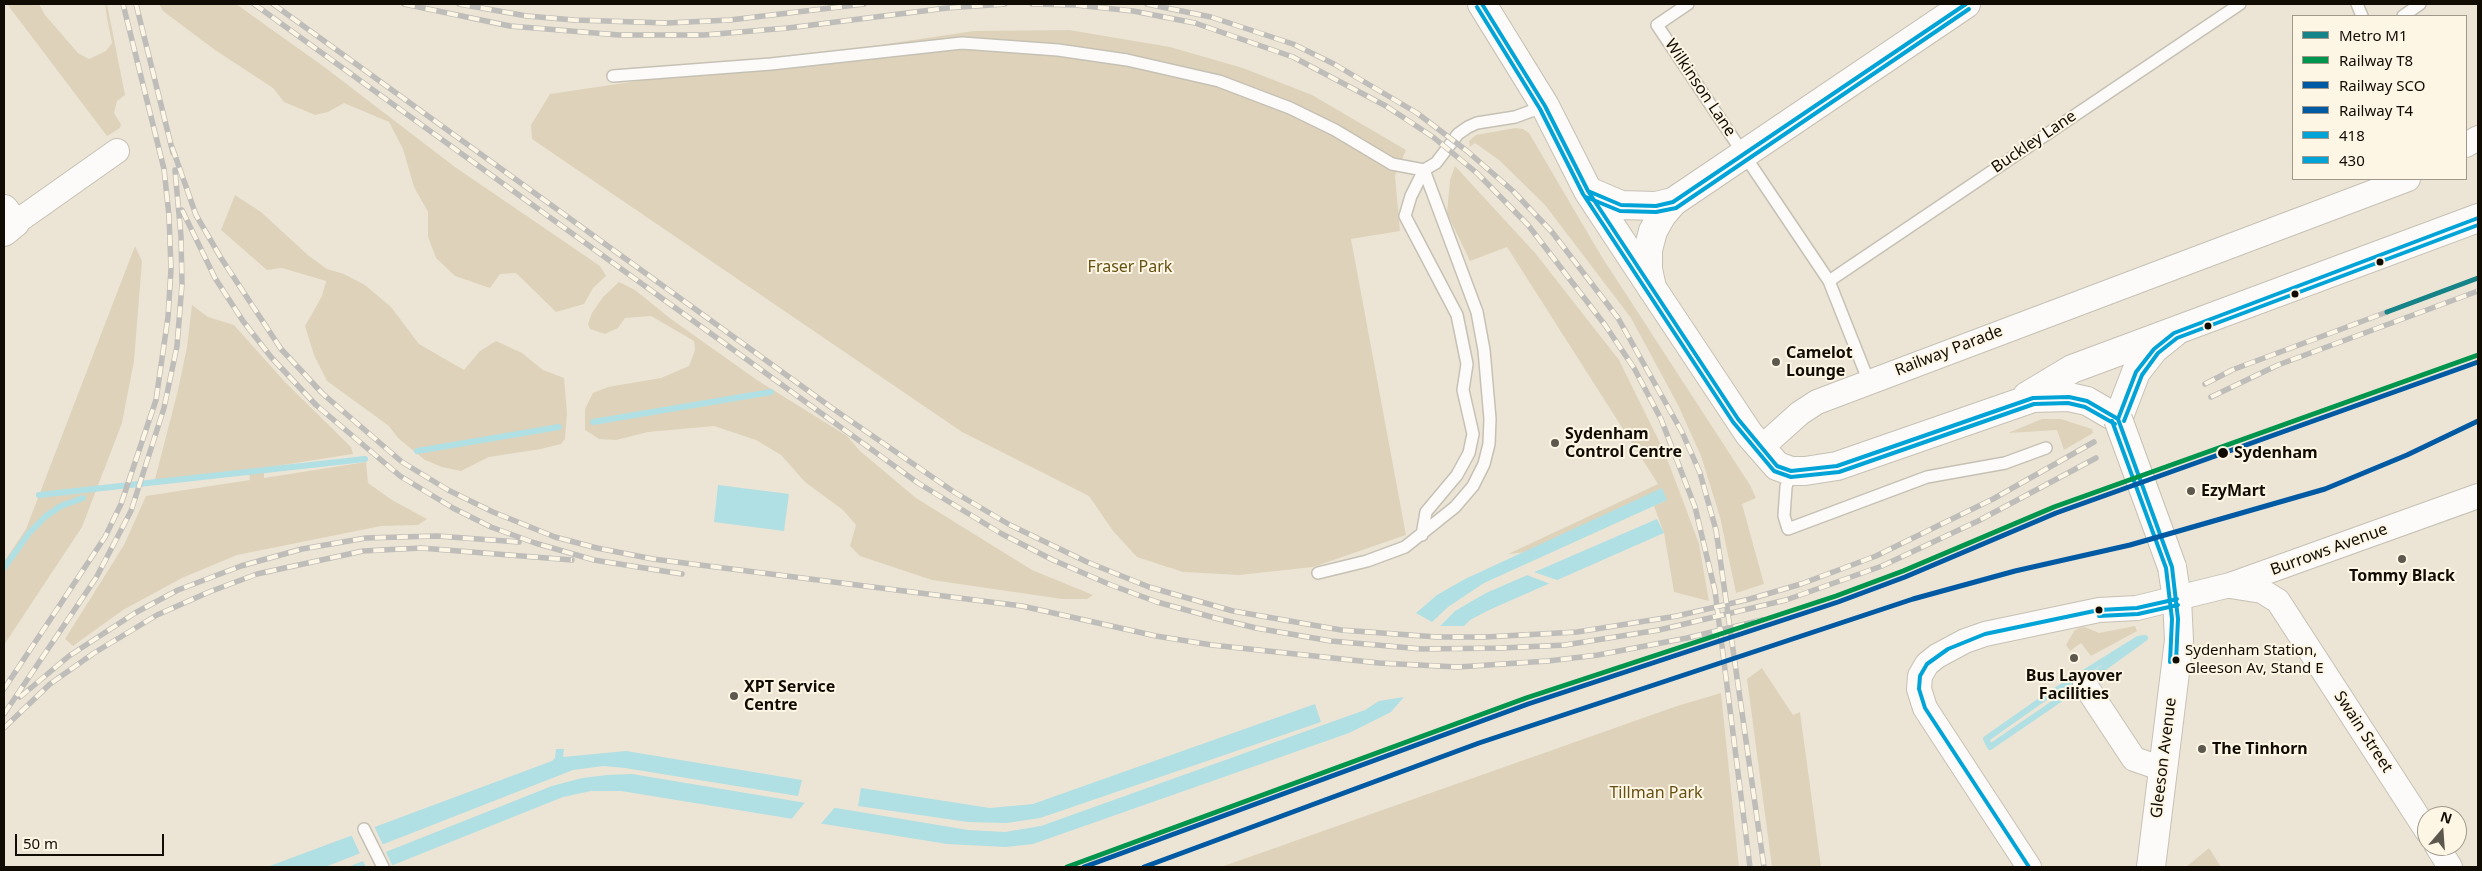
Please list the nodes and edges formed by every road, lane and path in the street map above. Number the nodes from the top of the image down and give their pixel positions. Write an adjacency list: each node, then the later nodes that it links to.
1 (1482, 4): 8 (main road)
2 (1966, 4): 12 (main road)
3 (2240, 4): 19 (lane, Buckley Lane)
4 (2420, 4): 6 (lane)
5 (1685, 5): 12 (lane, Wilkinson Lane)
6 (2404, 15)
7 (613, 76): 13 (lane)
8 (1546, 106): 13 (lane); 15 (main road)
9 (2478, 138): 10 (street)
10 (2467, 144)
11 (117, 151): 18 (street)
12 (1744, 153): 16 (main road); 19 (lane)
13 (1424, 170): 29 (lane); 29 (lane)
14 (2405, 180): 22 (street, Railway Parade)
15 (1588, 191): 16 (main road); 20 (main road)
16 (1673, 202): 20 (main road)
17 (2478, 218): 21 (main road)
18 (8, 221)
19 (1829, 281): 22 (lane)
20 (1652, 288): 25 (main road)
21 (2174, 332): 23 (main road); 24 (main road)
22 (1869, 382): 25 (street, Railway Parade)
23 (2016, 403): 24 (main road); 27 (main road)
24 (2118, 419): 32 (main road, Gleeson Avenue, bridge)
25 (1760, 448): 27 (main road)
26 (2046, 448): 27 (lane)
27 (1791, 471)
28 (2478, 496): 31 (street, Burrows Avenue)
29 (1422, 534): 30 (lane)
30 (1318, 573)
31 (2230, 586): 32 (street, Burrows Avenue); 35 (street, Swain Street)
32 (2177, 599): 34 (main road, Gleeson Avenue); 39 (street, Burrows Avenue)
33 (2085, 685): 34 (street)
34 (2163, 769): 40 (main road, Gleeson Avenue)
35 (2417, 816)
36 (364, 829): 38 (lane)
37 (2443, 856): 41 (street)
38 (382, 867)
39 (2029, 867)
40 (2151, 867)
41 (2450, 867)

